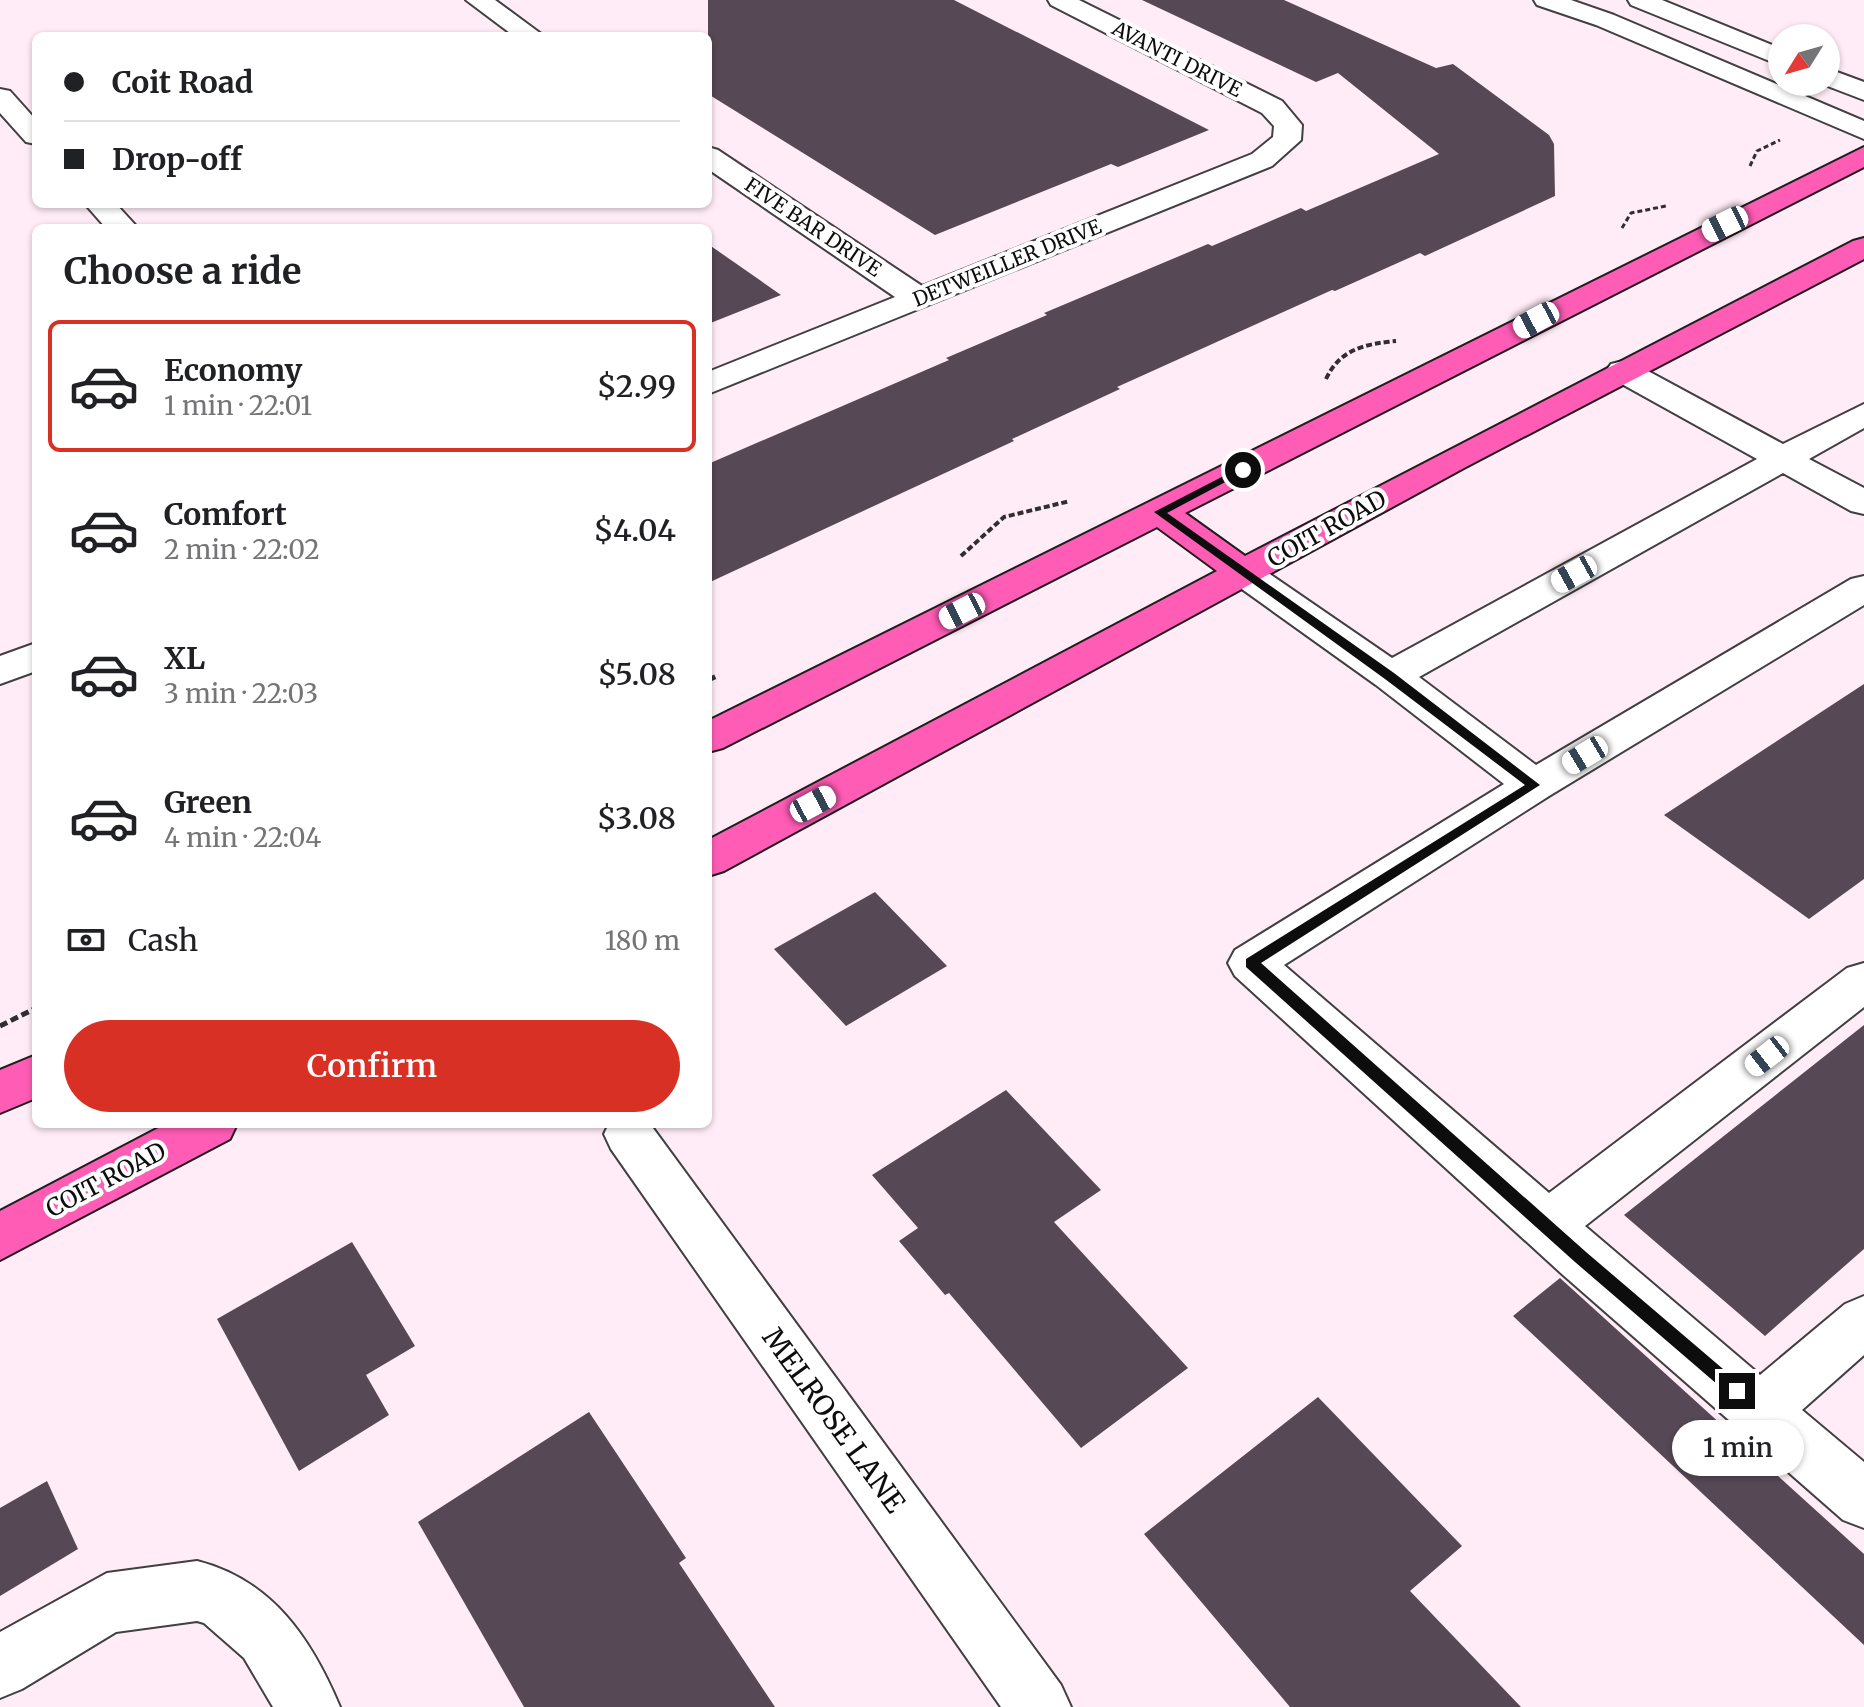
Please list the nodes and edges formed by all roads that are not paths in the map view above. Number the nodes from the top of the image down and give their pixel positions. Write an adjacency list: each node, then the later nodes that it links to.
1 (478, 0): 5 (street)
2 (1060, 0): 10 (street, AVANTI DRIVE)
3 (1546, 0): 11 (street)
4 (1640, 0): 6 (street)
5 (525, 32)
6 (1768, 52)
7 (1840, 82): 8 (street)
8 (1864, 92)
9 (0, 97): 12 (street)
10 (1288, 125): 18 (street, DETWEILLER DRIVE)
11 (1864, 131)
12 (32, 132)
13 (1864, 156): 24 (main road)
14 (712, 159): 18 (street, FIVE BAR DRIVE)
15 (104, 208): 16 (street)
16 (119, 224)
17 (1864, 247): 19 (main road, COIT ROAD)
18 (919, 299): 20 (street, DETWEILLER DRIVE)
19 (1623, 371): 22 (street); 25 (main road, COIT ROAD)
20 (712, 382)
21 (1864, 414): 22 (street)
22 (1785, 458): 23 (street); 29 (street)
23 (1864, 503)
24 (1160, 512): 25 (main road); 30 (main road)
25 (1245, 574): 29 (street); 32 (main road, COIT ROAD)
26 (1864, 588): 31 (street)
27 (32, 658): 28 (street)
28 (0, 671)
29 (1390, 676): 31 (street)
30 (712, 736)
31 (1534, 785): 38 (street)
32 (712, 858)
33 (1864, 981): 38 (street)
34 (32, 1077): 35 (main road)
35 (0, 1093)
36 (204, 1128): 39 (main road, COIT ROAD)
37 (629, 1134): 45 (street, MELROSE LANE)
38 (1548, 1224): 41 (street)
39 (0, 1237)
40 (1864, 1321): 41 (street)
41 (1760, 1410): 42 (street)
42 (1864, 1500)
43 (0, 1667): 44 (street)
44 (308, 1707)
45 (1039, 1707)

